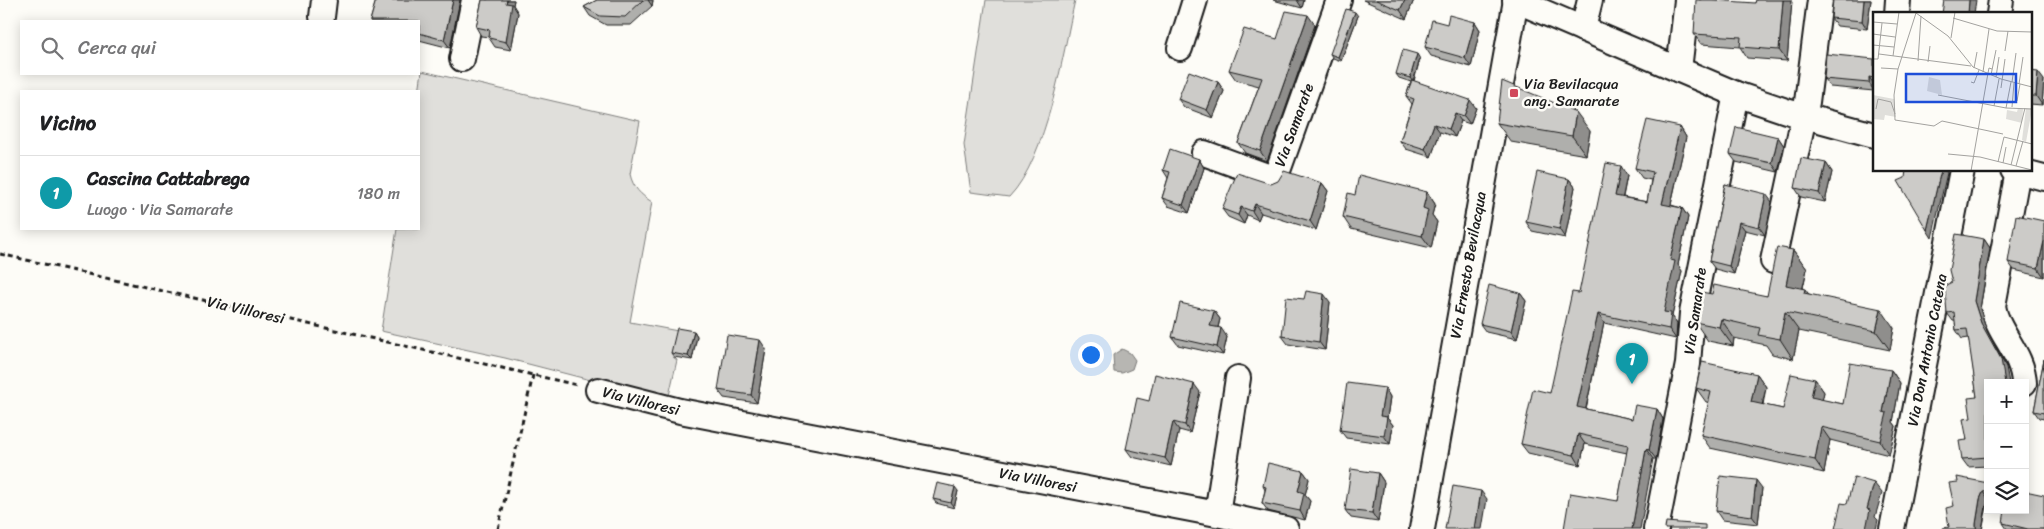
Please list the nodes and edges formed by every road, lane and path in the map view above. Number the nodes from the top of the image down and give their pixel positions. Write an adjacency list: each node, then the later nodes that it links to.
1 (474, 0): 10 (street)
2 (1195, 0): 9 (street)
3 (1339, 0): 15 (street, Via Samarate)
4 (1516, 0): 8 (street); 29 (street, Via Ernesto Bevilacqua)
5 (1590, 0): 8 (street)
6 (1687, 0): 11 (street)
7 (1820, 0): 13 (street)
8 (1583, 29): 11 (street)
9 (1180, 48)
10 (462, 59)
11 (1679, 70): 12 (street)
12 (1736, 94): 13 (street); 30 (street, Via Samarate)
13 (1802, 116): 14 (street); 20 (street)
14 (1873, 135)
15 (1204, 152)
16 (1962, 171): 31 (street, Via Don Antonio Catena)
17 (2016, 171): 18 (street); 23 (street)
18 (2044, 178)
19 (0, 254): 21 (path, Via Villoresi)
20 (1773, 262)
21 (533, 375): 24 (path, Via Villoresi); 27 (path)
22 (1238, 378): 25 (street)
23 (2024, 379)
24 (598, 390): 25 (street, Via Villoresi)
25 (1217, 514): 28 (street, Via Villoresi)
26 (1998, 514): 32 (street)
27 (498, 529)
28 (1286, 529)
29 (1422, 529)
30 (1656, 529)
31 (1892, 529)
32 (1995, 529)

